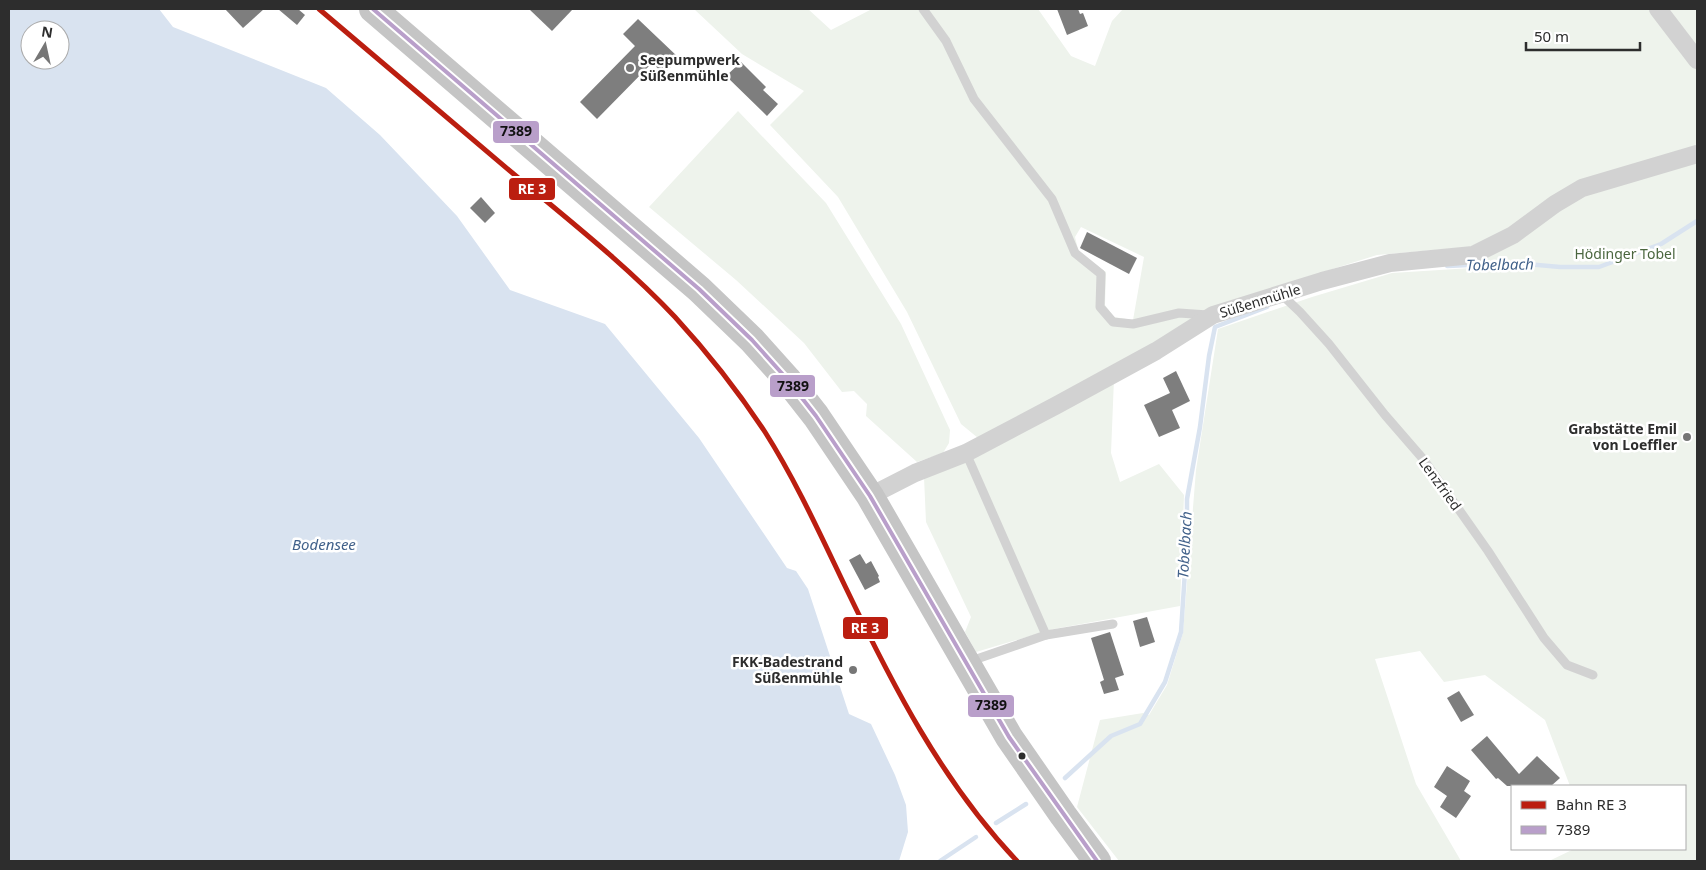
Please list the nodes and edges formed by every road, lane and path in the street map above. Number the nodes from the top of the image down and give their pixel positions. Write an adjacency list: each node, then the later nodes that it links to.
1 (372, 9): 9 (main road)
2 (923, 9): 7 (lane)
3 (1658, 9): 4 (street)
4 (1697, 60)
5 (1697, 154): 6 (street, Süßenmühle)
6 (1281, 294): 7 (street, Süßenmühle); 13 (lane, Lenzfried)
7 (1213, 315): 8 (street, Süßenmühle)
8 (966, 452): 9 (street, Süßenmühle); 11 (lane)
9 (870, 496): 12 (main road)
10 (1113, 624): 11 (lane)
11 (1046, 635): 12 (lane)
12 (966, 662): 14 (main road)
13 (1593, 675)
14 (1098, 861)

